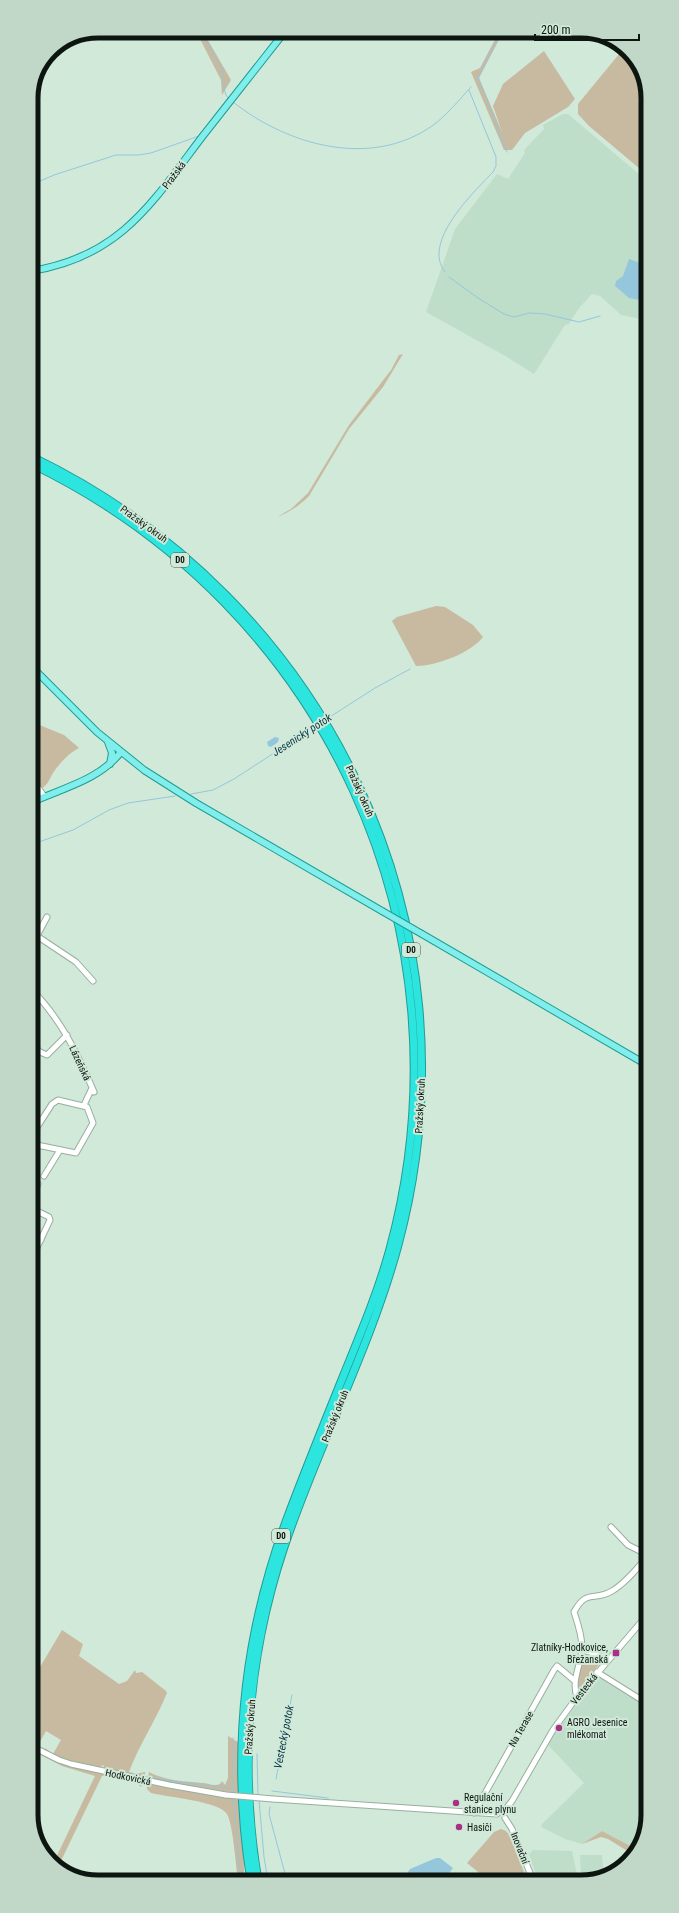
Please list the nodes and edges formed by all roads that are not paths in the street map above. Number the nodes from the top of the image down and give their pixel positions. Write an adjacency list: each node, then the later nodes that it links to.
1 (279, 38): 2 (main road, Pražská)
2 (38, 269)
3 (38, 459): 6 (highway, Pražský okruh / D0)
4 (38, 467): 6 (highway, Pražský okruh / D0)
5 (38, 674): 8 (main road)
6 (314, 710): 7 (highway, Pražský okruh / D0)
7 (327, 732): 47 (highway, Pražský okruh / D0); 48 (highway, Pražský okruh / D0)
8 (106, 740): 9 (main road); 10 (main road)
9 (121, 752): 10 (main road); 21 (main road, bridge)
10 (110, 765): 12 (main road)
11 (38, 788): 12 (street)
12 (44, 796): 13 (main road)
13 (38, 799)
14 (47, 917): 15 (street)
15 (38, 934)
16 (38, 937): 17 (street)
17 (93, 981)
18 (38, 996): 19 (street, Lázeňská)
19 (67, 1035): 20 (street, Lázeňská); 22 (street, Lázeňská)
20 (38, 1050)
21 (641, 1062)
22 (84, 1106): 23 (street); 25 (street)
23 (38, 1126)
24 (38, 1145): 25 (street)
25 (60, 1150): 26 (street)
26 (44, 1176)
27 (38, 1212): 29 (street)
28 (38, 1238): 29 (street)
29 (41, 1240): 30 (street)
30 (38, 1246)
31 (612, 1527): 32 (street)
32 (641, 1552)
33 (641, 1562): 35 (street)
34 (641, 1622): 37 (street, Vestecká)
35 (582, 1650): 36 (street); 38 (street)
36 (598, 1654)
37 (597, 1672): 39 (street, Vestecká); 40 (street)
38 (575, 1680): 39 (street); 44 (street, Na Terase)
39 (577, 1697): 43 (street, Vestecká)
40 (641, 1700)
41 (38, 1750): 42 (street, Hodkovická, bridge)
42 (273, 1799): 44 (street, Vestecká)
43 (504, 1811): 45 (street, Vestecká); 46 (street)
44 (474, 1813): 45 (street, Vestecká)
45 (498, 1814): 46 (street)
46 (504, 1818): 49 (street, Inovační)
47 (250, 1875)
48 (257, 1875)
49 (530, 1875)

